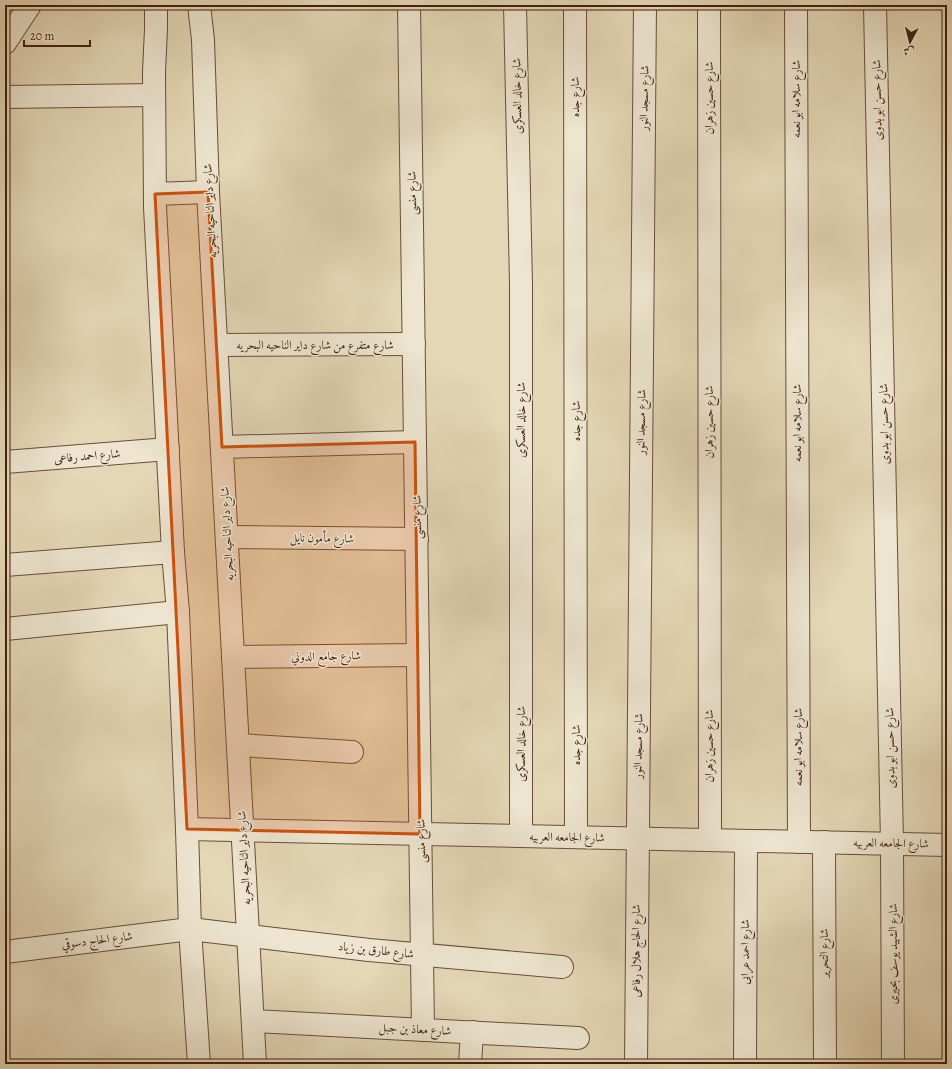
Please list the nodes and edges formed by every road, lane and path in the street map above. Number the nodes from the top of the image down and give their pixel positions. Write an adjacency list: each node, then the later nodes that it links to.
1 (30, 5): 11 (street)
2 (156, 5): 12 (street)
3 (199, 5): 14 (street, شارع داير الناحيه البحريه)
4 (409, 5): 16 (street, شارع منسى)
5 (515, 5): 35 (street, شارع خالد العسكرى)
6 (575, 5): 36 (street, شارع جده)
7 (645, 5): 37 (street, شارع مسجد النور)
8 (709, 5): 38 (street, شارع حسين زهران)
9 (796, 5): 40 (street, شارع سلامه ابو نعمه)
10 (875, 5): 42 (street, شارع حسن ابو بدوى)
11 (5, 43)
12 (154, 95): 13 (street); 15 (street)
13 (5, 97)
14 (208, 192): 15 (street); 17 (street, شارع داير الناحيه البحريه)
15 (155, 194): 20 (street)
16 (414, 344): 17 (street, شارع متفرع من شارع داير الناحيه البحريه); 18 (street, شارع منسى)
17 (217, 345): 19 (street, شارع داير الناحيه البحريه)
18 (415, 442): 19 (street); 23 (street, شارع منسى)
19 (222, 447): 22 (street, شارع داير الناحيه البحريه)
20 (168, 449): 21 (street, شارع احمد رفاعى); 24 (street)
21 (5, 462)
22 (227, 537): 23 (street, شارع مأمون نايل); 29 (street, شارع داير الناحيه البحريه)
23 (417, 539): 28 (street, شارع منسى)
24 (174, 552): 25 (street); 26 (street)
25 (5, 565)
26 (178, 612): 27 (street); 32 (street)
27 (5, 629)
28 (418, 655): 29 (street, شارع جامع الدوني); 34 (street, شارع منسى)
29 (233, 657): 30 (street, شارع داير الناحيه البحريه)
30 (239, 745): 31 (street); 33 (street, شارع داير الناحيه البحريه)
31 (352, 752)
32 (187, 829): 33 (street, شارع الجامعه العربيه); 44 (street)
33 (243, 830): 34 (street, شارع الجامعه العربيه); 45 (street, شارع داير الناحيه البحريه)
34 (420, 834): 35 (street, شارع الجامعه العربيه); 47 (street, شارع منسى)
35 (520, 836): 36 (street, شارع الجامعه العربيه)
36 (576, 837): 37 (street, شارع الجامعه العربيه)
37 (637, 838): 38 (street, شارع الجامعه العربيه); 56 (street, شارع الحاج هلال رفاعى)
38 (710, 840): 39 (street, شارع الجامعه العربيه)
39 (746, 841): 40 (street, شارع الجامعه العربيه); 57 (street, شارع احمد عرابى)
40 (799, 842): 41 (street, شارع الجامعه العربيه)
41 (824, 842): 42 (street, شارع الجامعه العربيه); 58 (street, شارع التحرير)
42 (892, 843): 43 (street, شارع الجامعه العربيه); 59 (street, شارع الشهيد يوسف بحيرى)
43 (947, 845)
44 (190, 929): 45 (street, شارع طارق بن زياد); 46 (street, شارع الحاج دسوقي); 53 (street)
45 (248, 936): 47 (street, شارع طارق بن زياد); 49 (street, شارع داير الناحيه البحريه)
46 (5, 952)
47 (422, 955): 48 (street, شارع طارق بن زياد); 50 (street, شارع منسى)
48 (562, 967)
49 (253, 1021): 50 (street, شارع معاذ بن جبل); 54 (street, شارع داير الناحيه البحريه)
50 (423, 1030): 51 (street, شارع معاذ بن جبل)
51 (472, 1032): 52 (street, شارع معاذ بن جبل); 55 (street)
52 (578, 1038)
53 (199, 1064)
54 (255, 1064)
55 (470, 1064)
56 (636, 1064)
57 (745, 1064)
58 (825, 1064)
59 (893, 1064)

